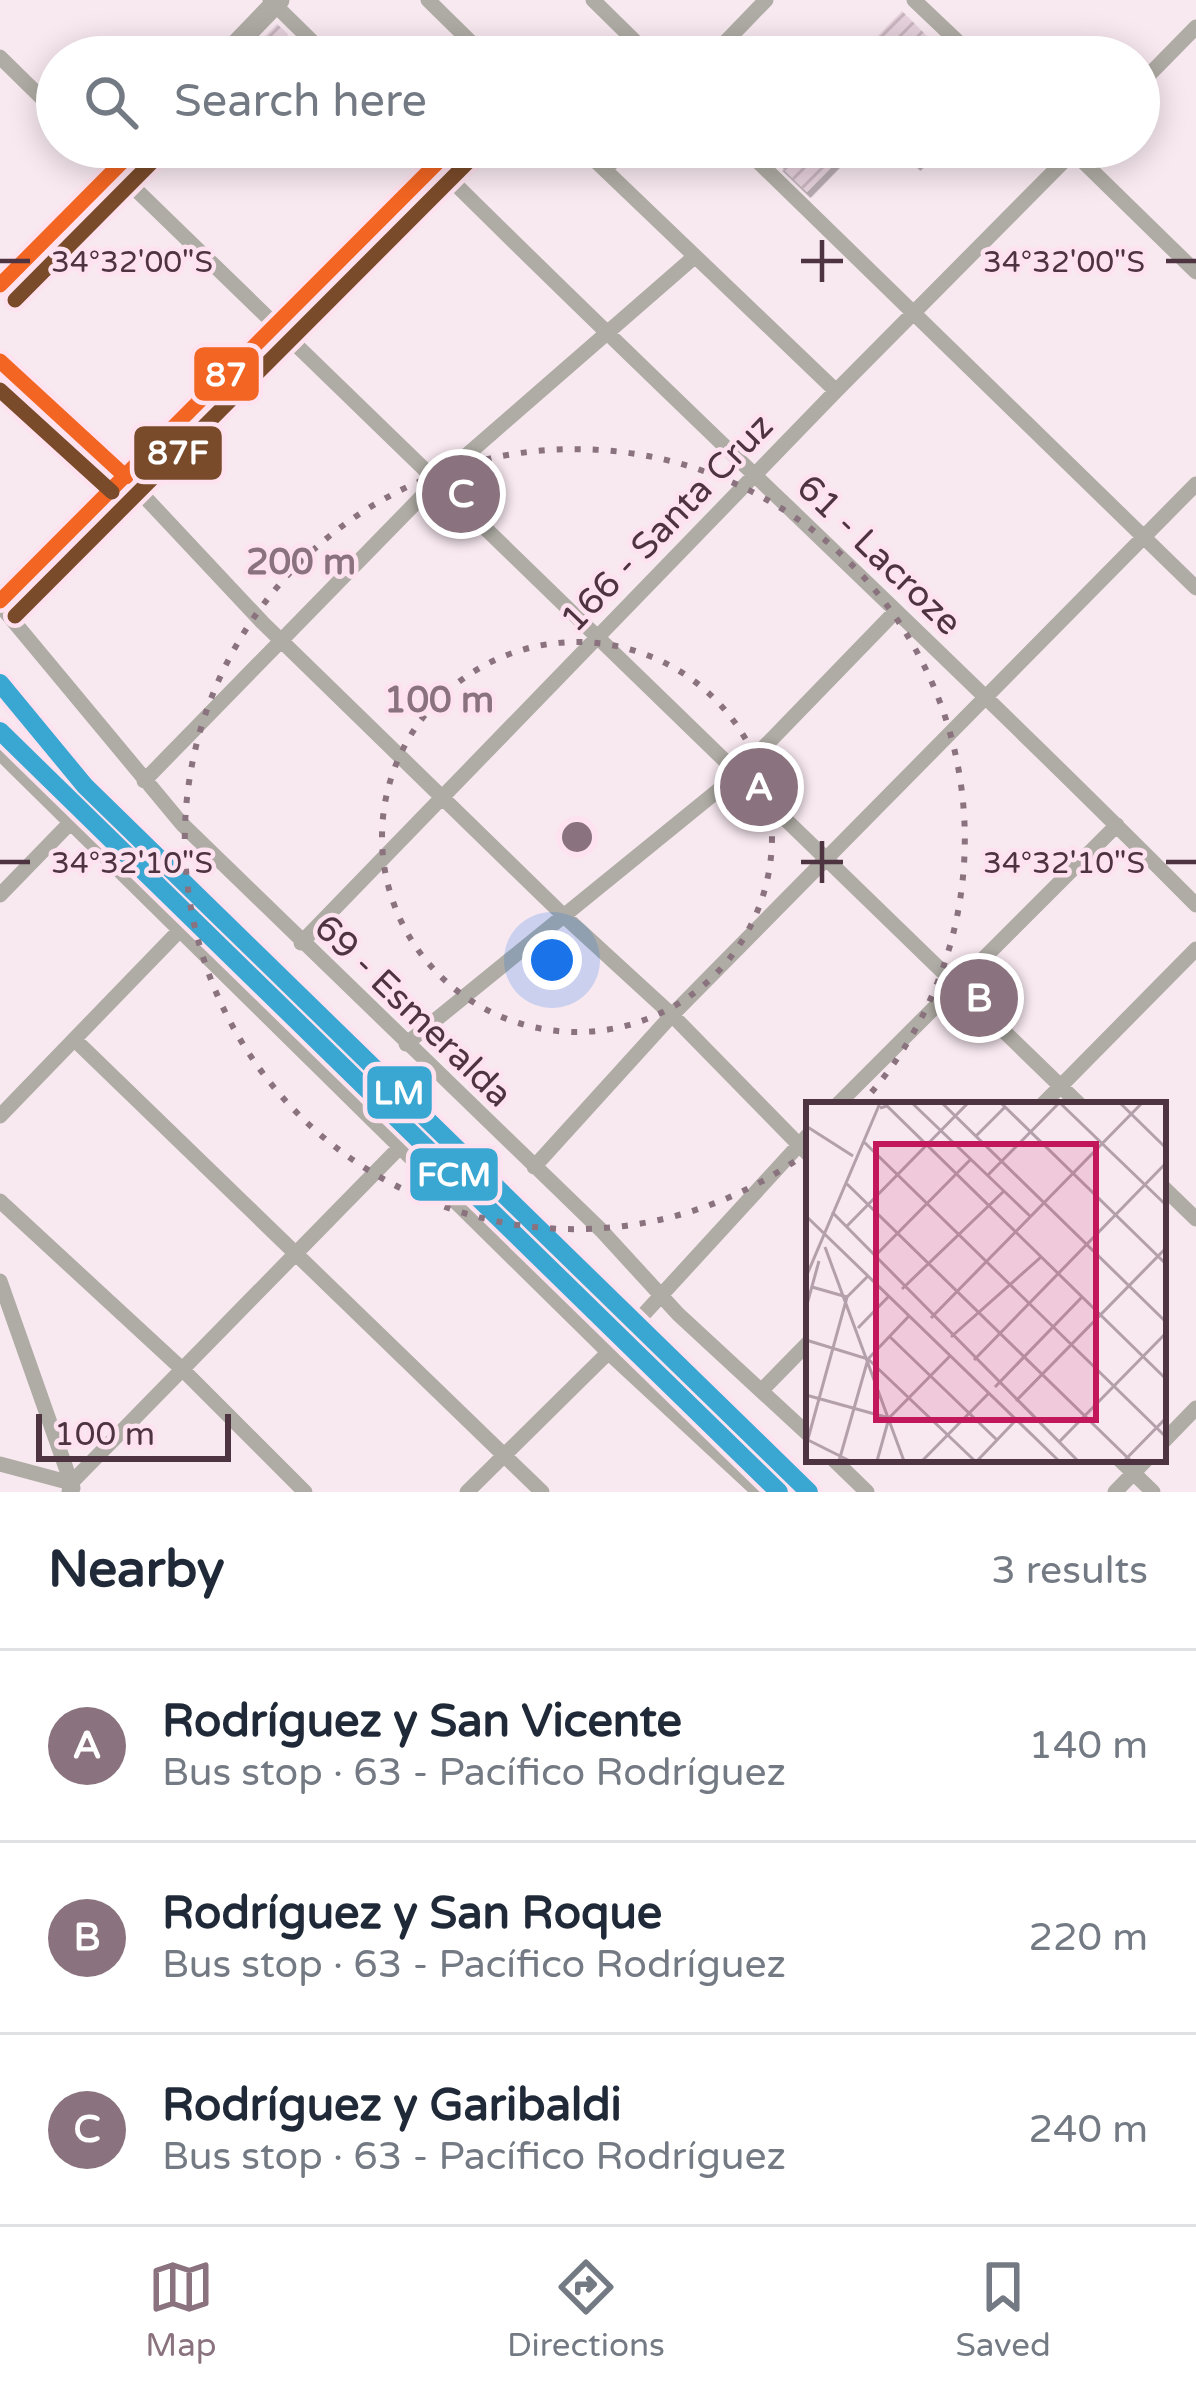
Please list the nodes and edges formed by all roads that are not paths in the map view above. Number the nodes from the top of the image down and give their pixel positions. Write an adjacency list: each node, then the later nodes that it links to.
1 (428, 0): 9 (street)
2 (593, 0): 10 (street)
3 (766, 0): 11 (street)
4 (914, 0): 12 (street)
5 (275, 2): 7 (street); 8 (street)
6 (1196, 27): 14 (street)
7 (243, 36)
8 (308, 36)
9 (465, 36)
10 (630, 36)
11 (731, 36)
12 (952, 36)
13 (0, 57): 15 (street)
14 (1160, 64)
15 (36, 92)
16 (433, 168): 27 (street)
17 (439, 168): 28 (street, 61 - Lacroze)
18 (765, 168): 26 (street)
19 (1055, 168): 26 (street, 166 - Santa Cruz)
20 (1092, 168): 24 (street)
21 (115, 170): 25 (street); 27 (street)
22 (605, 170): 23 (street)
23 (693, 258): 28 (street); 30 (street)
24 (1196, 272)
25 (0, 285)
26 (915, 313): 30 (street, 166 - Santa Cruz); 35 (street)
27 (276, 324): 32 (street); 33 (street)
28 (607, 330): 31 (street, 61 - Lacroze); 33 (street)
29 (0, 361): 32 (street)
30 (836, 391): 31 (street, 166 - Santa Cruz)
31 (755, 476): 38 (street, 61 - Lacroze); 39 (street, 166 - Santa Cruz)
32 (126, 477): 37 (street); 40 (street)
33 (436, 481): 39 (street); 40 (street)
34 (1196, 484): 35 (street)
35 (1144, 536): 36 (street); 41 (street)
36 (1196, 588)
37 (0, 603): 44 (street, 69 - Esmeralda)
38 (895, 612): 41 (street, 61 - Lacroze); 43 (street)
39 (597, 636): 43 (street); 45 (street, 166 - Santa Cruz)
40 (281, 640): 44 (street); 45 (street)
41 (988, 698): 47 (street, 61 - Lacroze); 48 (street)
42 (0, 752): 46 (street)
43 (737, 775): 48 (street); 51 (street)
44 (144, 782): 53 (street, 69 - Esmeralda)
45 (442, 797): 51 (street); 53 (street, 166 - Santa Cruz)
46 (70, 821): 49 (street); 52 (street)
47 (1117, 825): 50 (street, 61 - Lacroze); 55 (street)
48 (826, 860): 55 (street); 56 (street)
49 (0, 895)
50 (1196, 904)
51 (563, 916): 56 (street); 58 (street)
52 (180, 930): 57 (street); 65 (street)
53 (301, 943): 58 (street, 69 - Esmeralda)
54 (1196, 949): 59 (street)
55 (954, 986): 59 (street); 60 (street)
56 (672, 1016): 64 (street); 66 (street)
57 (74, 1040): 63 (street); 71 (street)
58 (406, 1044): 66 (street, 69 - Esmeralda)
59 (1061, 1086): 61 (street); 62 (street)
60 (840, 1102)
61 (1045, 1102)
62 (1077, 1102)
63 (0, 1116)
64 (806, 1144): 74 (street)
65 (401, 1146): 71 (street); 73 (street)
66 (534, 1167): 70 (street, 69 - Esmeralda)
67 (1166, 1189): 69 (street)
68 (0, 1201): 78 (street)
69 (1196, 1219)
70 (601, 1230): 74 (street, 69 - Esmeralda); 74 (street)
71 (297, 1254): 78 (street); 84 (street)
72 (0, 1281): 90 (street)
73 (539, 1284): 75 (street); 77 (street)
74 (664, 1295): 79 (street, 69 - Esmeralda)
75 (620, 1332): 77 (street); 81 (street)
76 (806, 1345): 79 (street)
77 (609, 1353): 81 (street); 84 (street)
78 (182, 1369): 90 (street); 91 (street)
79 (762, 1390): 82 (street, 69 - Esmeralda)
80 (1196, 1408): 83 (street)
81 (676, 1415): 94 (street)
82 (806, 1433)
83 (1166, 1439)
84 (504, 1455): 92 (street); 93 (street)
85 (836, 1462): 95 (street)
86 (1123, 1462): 89 (street)
87 (1144, 1462): 89 (street)
88 (0, 1464): 90 (street)
89 (1133, 1473): 96 (street); 97 (street)
90 (72, 1489)
91 (305, 1492)
92 (467, 1492)
93 (542, 1492)
94 (759, 1492)
95 (868, 1492)
96 (1114, 1492)
97 (1153, 1492)

